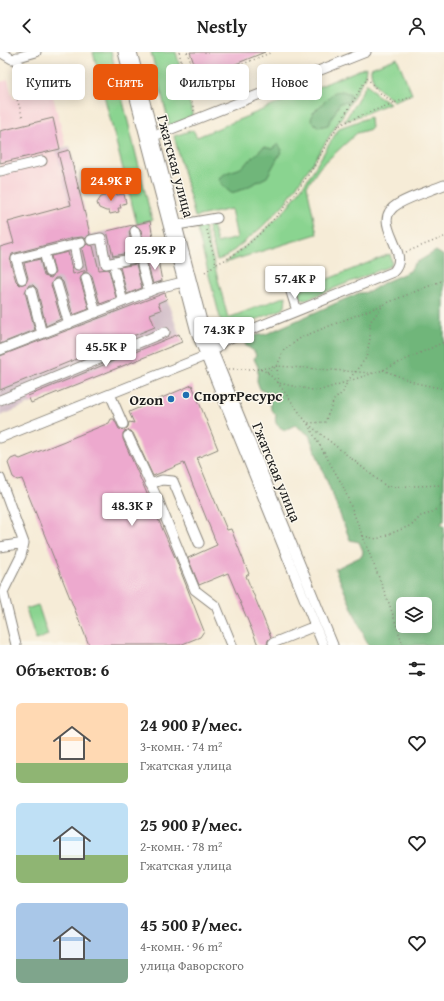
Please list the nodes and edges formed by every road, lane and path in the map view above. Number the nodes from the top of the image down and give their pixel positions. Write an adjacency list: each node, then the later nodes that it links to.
1 (0, 52): 10 (street)
2 (36, 52): 10 (street)
3 (123, 52): 32 (street, Гжатская улица)
4 (132, 52): 22 (street, Гжатская улица)
5 (182, 52): 9 (path)
6 (188, 52): 13 (path)
7 (272, 52): 14 (path)
8 (366, 52): 20 (street)
9 (179, 53): 12 (path)
10 (17, 57): 11 (street)
11 (19, 64)
12 (182, 64)
13 (192, 64)
14 (242, 64)
15 (411, 97): 18 (path)
16 (17, 100): 19 (path)
17 (191, 100): 20 (path)
18 (394, 103): 21 (path); 21 (path)
19 (22, 118)
20 (196, 121): 22 (street)
21 (338, 126): 36 (path)
22 (154, 136): 28 (street, Гжатская улица)
23 (42, 161): 24 (street)
24 (0, 171)
25 (444, 185): 34 (street)
26 (217, 218): 27 (street)
27 (205, 220): 28 (street); 36 (path)
28 (177, 225): 58 (street, Гжатская улица)
29 (135, 231): 35 (street)
30 (444, 237): 34 (path)
31 (91, 240): 35 (street)
32 (174, 250): 35 (street); 45 (street, Гжатская улица)
33 (44, 252): 37 (street); 39 (street); 42 (street)
34 (399, 255): 51 (street)
35 (141, 261): 48 (street)
36 (216, 264): 40 (path)
37 (78, 265)
38 (115, 271): 49 (street)
39 (49, 272)
40 (205, 272)
41 (86, 278): 52 (street)
42 (22, 279)
43 (287, 279): 51 (street)
44 (444, 280): 50 (path)
45 (182, 282): 48 (street); 58 (street, Гжатская улица)
46 (57, 284): 53 (street)
47 (31, 291): 55 (street)
48 (149, 292): 49 (street)
49 (123, 302): 52 (street)
50 (384, 304): 59 (path); 62 (path)
51 (297, 311): 58 (street)
52 (96, 313): 53 (street)
53 (69, 324): 55 (street)
54 (165, 332): 70 (street)
55 (42, 334): 57 (street)
56 (444, 342): 63 (path)
57 (0, 350)
58 (209, 354): 69 (street); 83 (street, Гжатская улица); 88 (street, Гжатская улица)
59 (277, 366): 61 (path); 62 (path); 64 (path); 67 (path)
60 (234, 368): 61 (path)
61 (259, 369): 64 (path)
62 (356, 370): 65 (path); 66 (path)
63 (383, 370): 65 (path); 68 (path)
64 (267, 372): 67 (path)
65 (374, 373): 66 (path)
66 (346, 382): 67 (path); 71 (path)
67 (278, 383): 71 (path)
68 (444, 389)
69 (110, 394): 72 (street); 74 (street)
70 (0, 400)
71 (307, 423): 77 (path); 79 (path)
72 (123, 424)
73 (128, 436): 76 (street)
74 (0, 438)
75 (0, 478): 80 (street)
76 (150, 484): 81 (street); 86 (street)
77 (444, 486)
78 (444, 503): 79 (path)
79 (363, 536): 89 (path)
80 (24, 543): 82 (street); 85 (street)
81 (199, 543)
82 (0, 547)
83 (315, 626): 84 (street); 87 (street, Гжатская улица)
84 (273, 643)
85 (16, 645)
86 (232, 645)
87 (323, 645)
88 (333, 645)
89 (403, 645)

